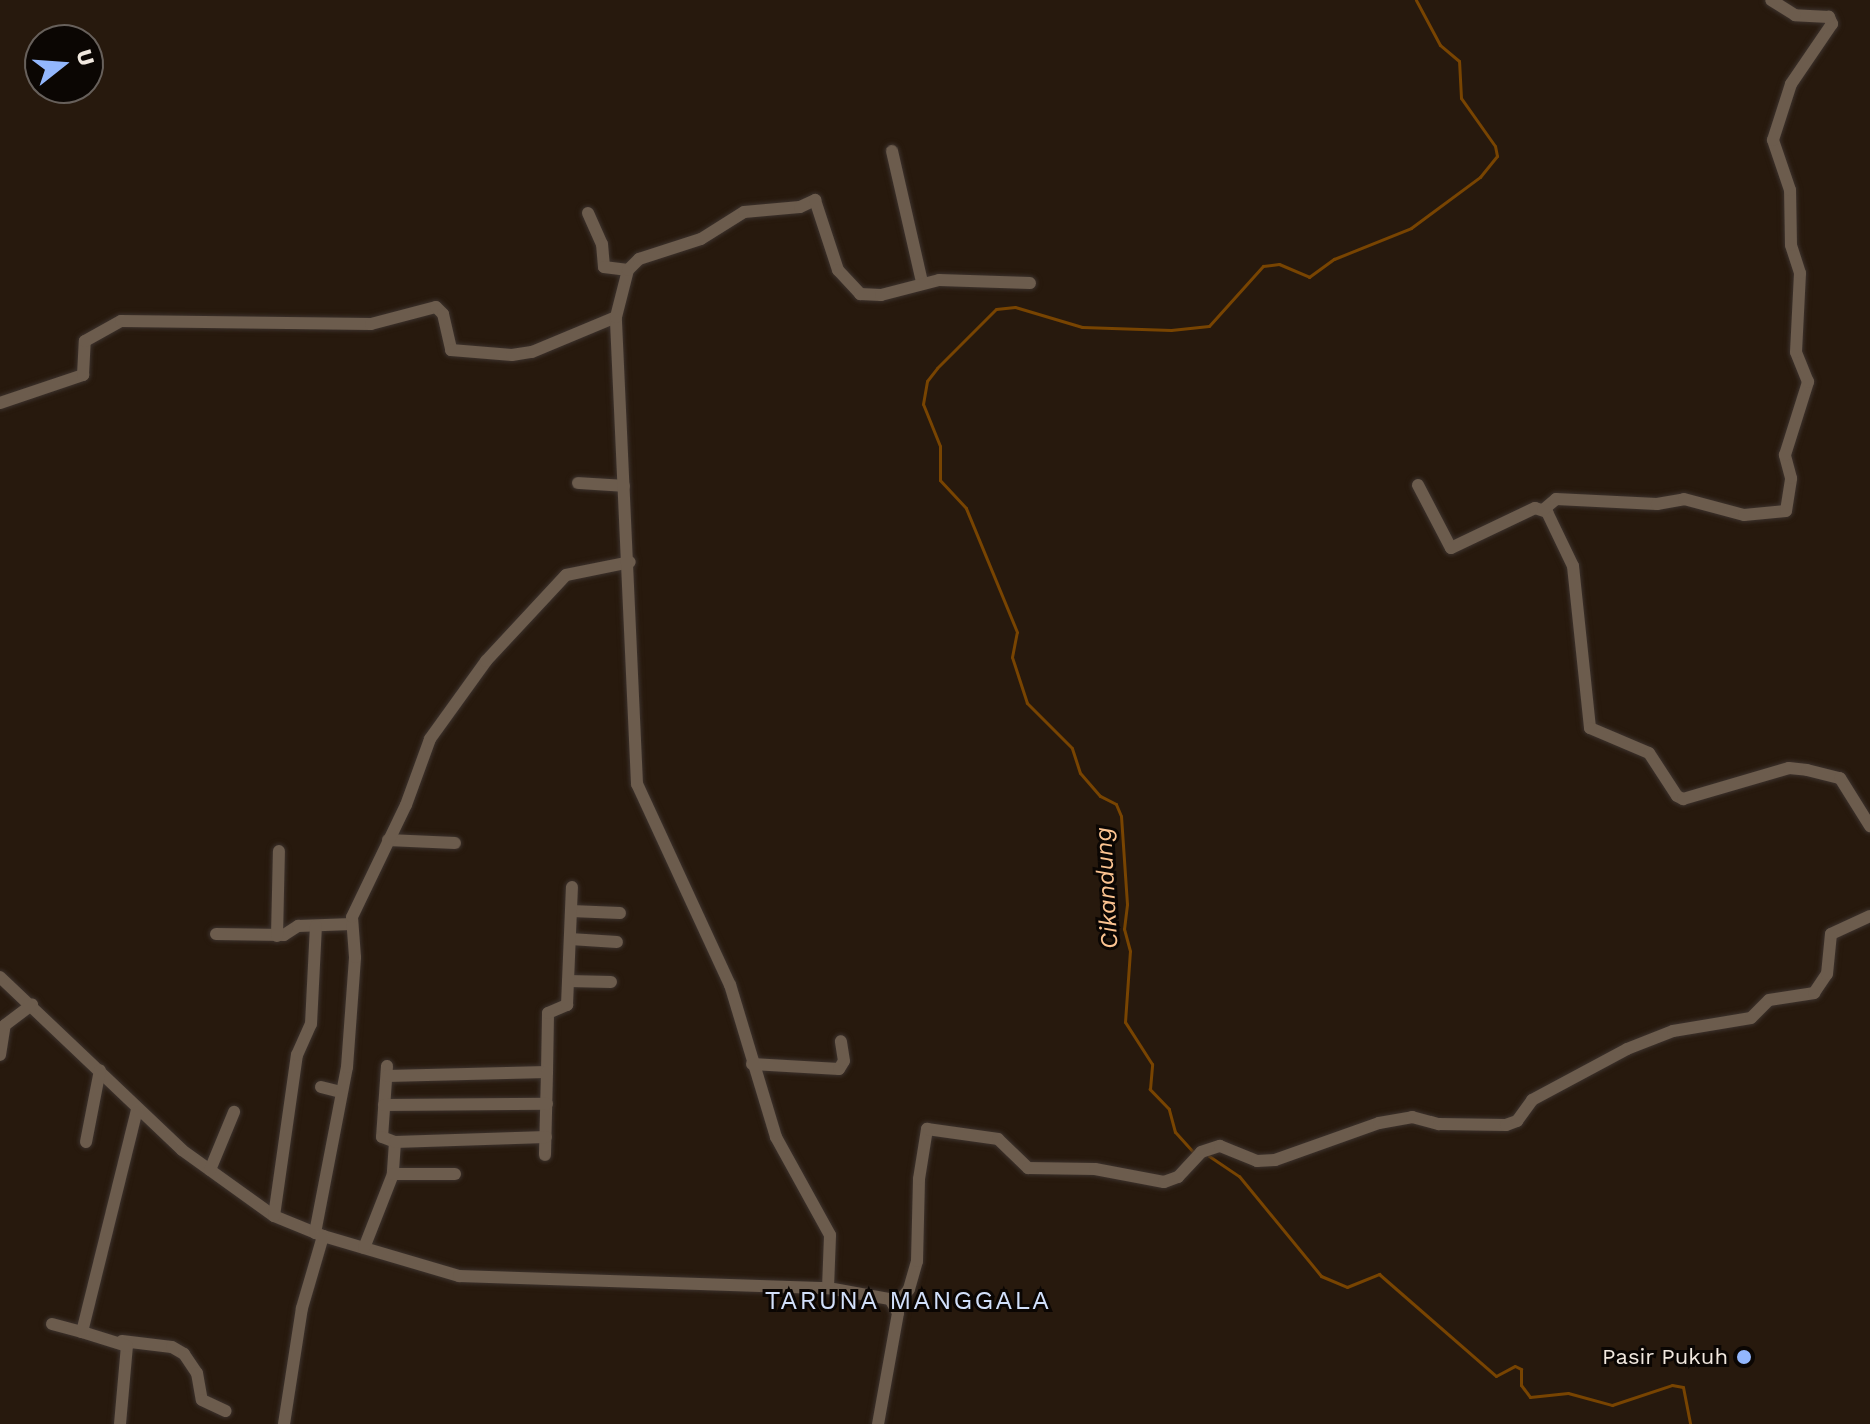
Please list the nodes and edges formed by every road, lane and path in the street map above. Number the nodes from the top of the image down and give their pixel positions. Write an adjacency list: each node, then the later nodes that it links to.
1 (1771, 0): 12 (street)
2 (892, 151): 5 (street)
3 (588, 213): 4 (street)
4 (628, 270): 5 (street); 7 (street)
5 (922, 282): 6 (street)
6 (1030, 283)
7 (616, 317): 8 (street); 11 (street)
8 (0, 403)
9 (578, 483): 11 (street)
10 (1418, 485): 12 (street)
11 (624, 486): 13 (street)
12 (1543, 510): 14 (street)
13 (630, 562): 15 (street); 34 (street)
14 (1870, 826)
15 (388, 840): 16 (street); 22 (street)
16 (455, 843)
17 (279, 851): 25 (street)
18 (572, 887): 19 (street)
19 (571, 911): 20 (street); 26 (street)
20 (620, 913)
21 (1870, 916): 54 (street)
22 (352, 924): 23 (street); 38 (street)
23 (316, 926): 25 (street); 50 (street)
24 (216, 934): 25 (street)
25 (277, 936)
26 (570, 939): 27 (street); 29 (street)
27 (617, 942)
28 (0, 977): 31 (street)
29 (568, 981): 30 (street); 36 (street)
30 (611, 982)
31 (32, 1005): 33 (street); 35 (street)
32 (841, 1041): 34 (street)
33 (0, 1055)
34 (752, 1064): 53 (street)
35 (100, 1070): 41 (street); 44 (street)
36 (547, 1072): 39 (street); 40 (street)
37 (321, 1087): 38 (street)
38 (341, 1092): 51 (street)
39 (547, 1104): 40 (street); 43 (street)
40 (384, 1105): 45 (street)
41 (137, 1110): 47 (street); 56 (street)
42 (234, 1112): 47 (street)
43 (546, 1137): 45 (street); 46 (street)
44 (86, 1142)
45 (395, 1142): 48 (street)
46 (545, 1155)
47 (210, 1170): 50 (street)
48 (393, 1174): 49 (street); 52 (street)
49 (455, 1174)
50 (274, 1216): 51 (street)
51 (319, 1234): 52 (street); 60 (street)
52 (364, 1248): 53 (street)
53 (828, 1288): 54 (street)
54 (897, 1304): 61 (street)
55 (52, 1324): 56 (street)
56 (82, 1332): 57 (street)
57 (122, 1341): 58 (street); 59 (street)
58 (226, 1411)
59 (120, 1424)
60 (284, 1424)
61 (878, 1424)

